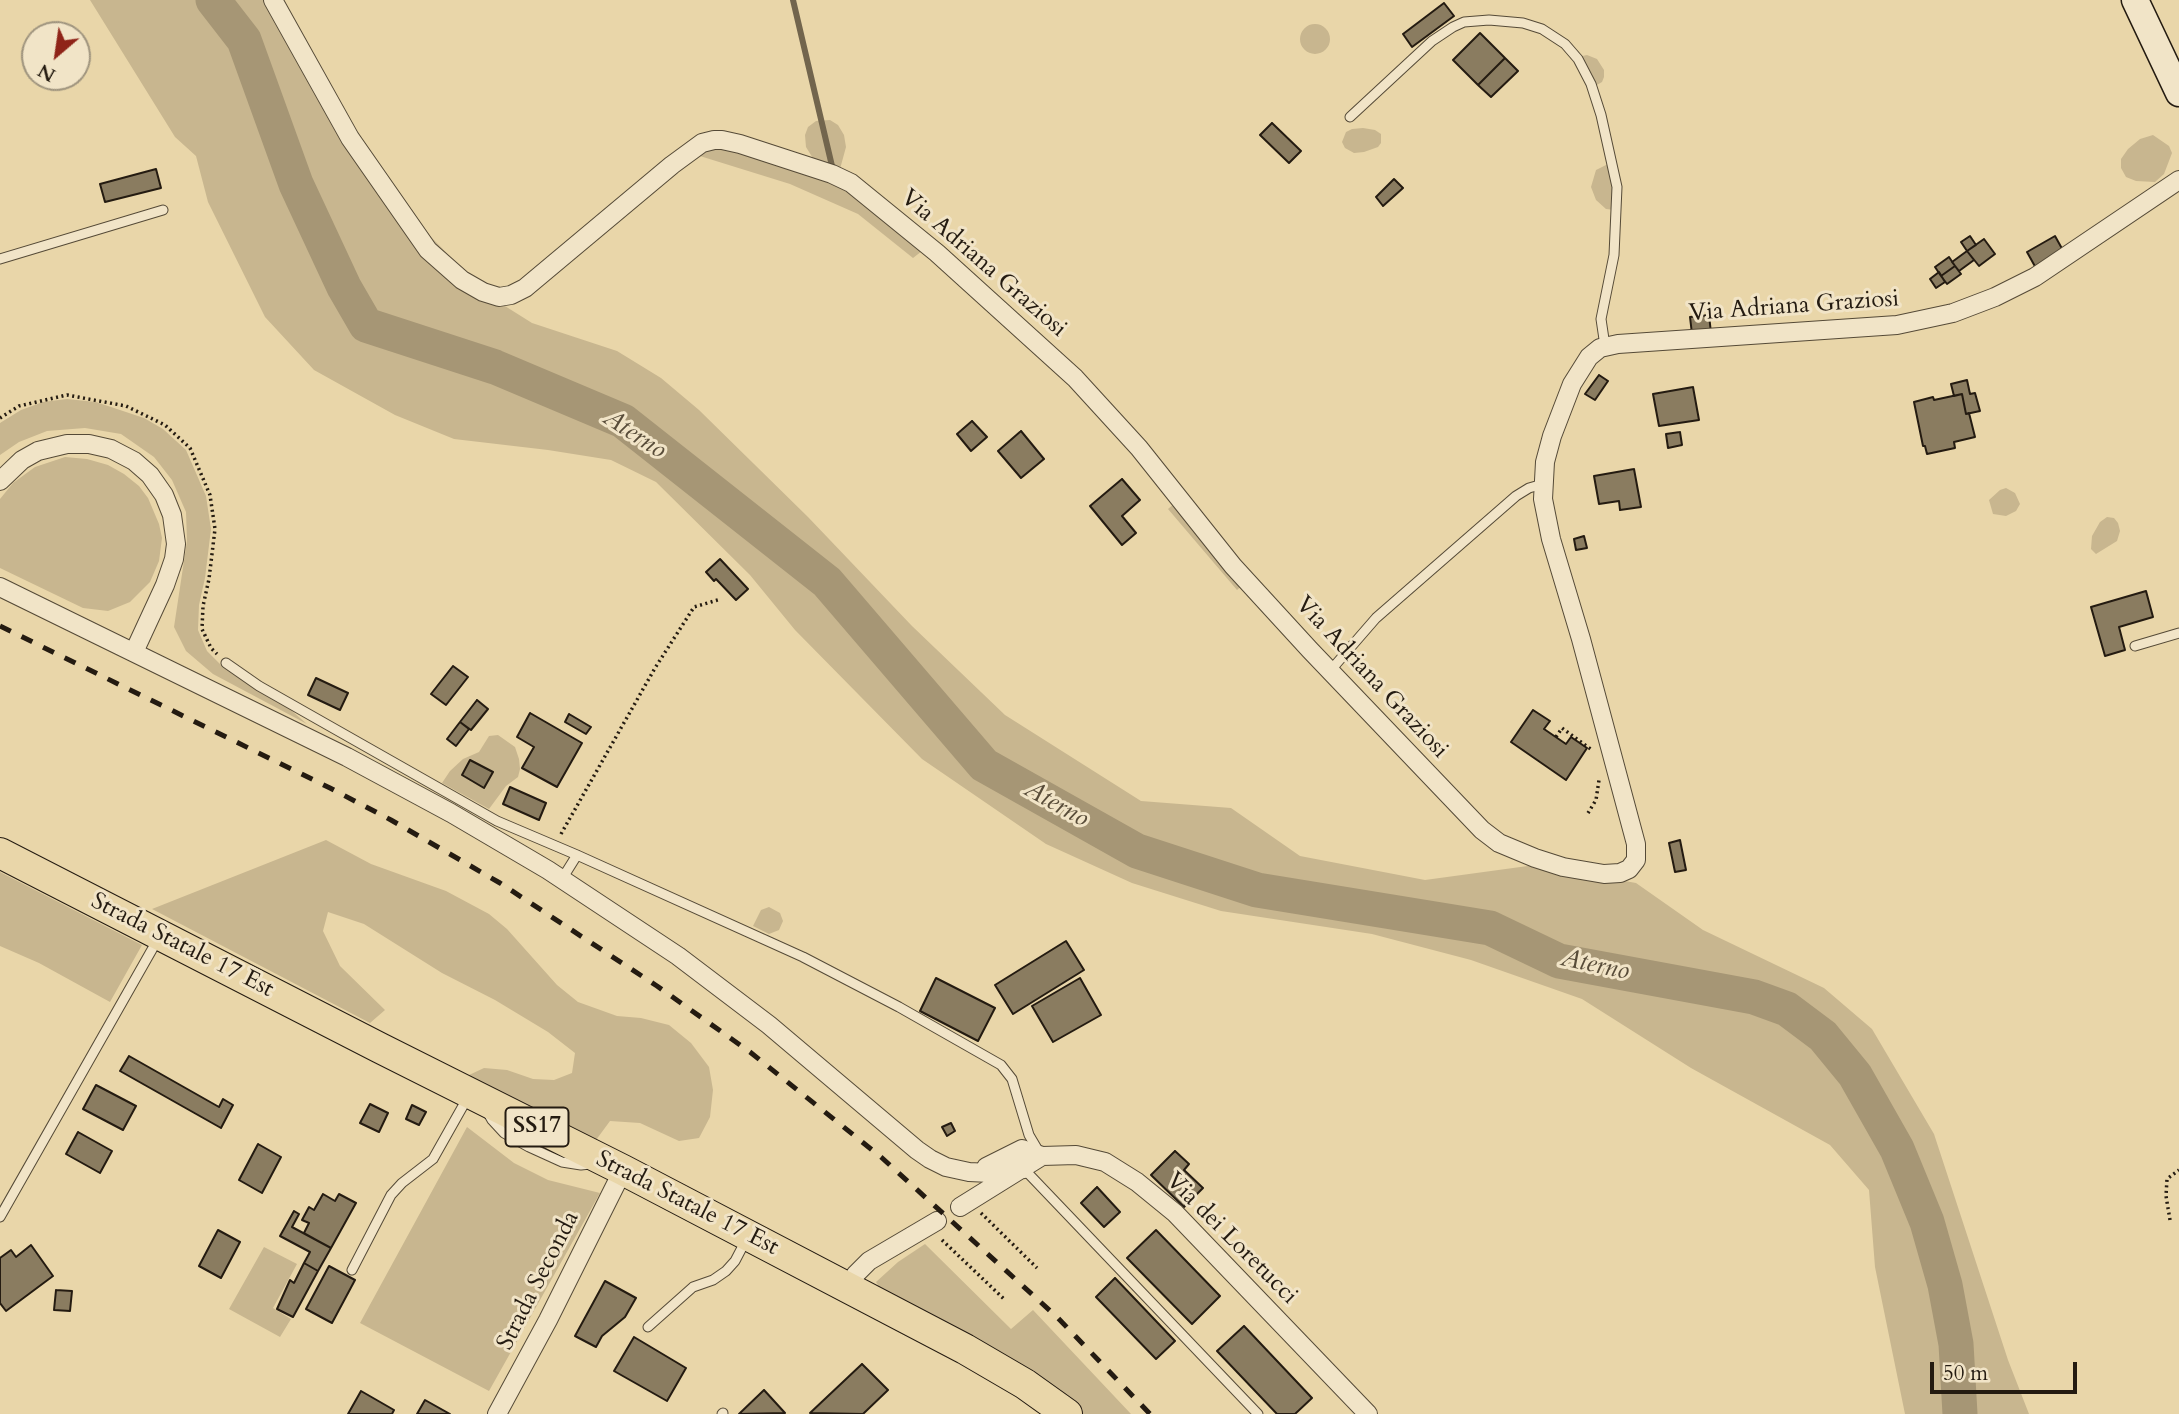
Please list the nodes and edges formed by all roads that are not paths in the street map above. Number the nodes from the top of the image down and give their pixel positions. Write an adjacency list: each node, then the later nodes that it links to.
1 (273, 0): 16 (street, Via Adriana Graziosi)
2 (2135, 0): 3 (main road)
3 (2179, 93)
4 (1350, 117): 8 (lane)
5 (2179, 180): 8 (street, Via Adriana Graziosi)
6 (163, 209): 7 (lane)
7 (0, 259)
8 (1605, 346): 10 (street, Via Adriana Graziosi)
9 (0, 481): 14 (street)
10 (1543, 484): 16 (lane); 16 (street, Via Adriana Graziosi)
11 (0, 587): 14 (street)
12 (2179, 633): 13 (lane)
13 (2135, 646)
14 (134, 652): 19 (street)
15 (226, 663): 18 (lane)
16 (1330, 671)
17 (0, 853): 20 (main road, Strada Statale 17 Est / SS17)
18 (577, 855): 19 (lane); 22 (lane)
19 (562, 879): 25 (street)
20 (160, 935): 21 (main road, Strada Statale 17 Est / SS17); 27 (lane)
21 (475, 1096): 23 (main road, Strada Statale 17 Est / SS17); 30 (lane)
22 (1042, 1156): 24 (street); 25 (street, Via dei Loretucci); 36 (street, Via dei Loretucci)
23 (616, 1167): 29 (main road, Strada Statale 17 Est / SS17); 33 (street, Strada Seconda)
24 (1024, 1169): 25 (street); 26 (street); 35 (lane)
25 (962, 1171)
26 (964, 1204)
27 (0, 1217)
28 (932, 1223): 31 (street)
29 (748, 1235): 31 (main road, Strada Statale 17 Est / SS17); 32 (lane)
30 (352, 1269)
31 (848, 1287): 34 (main road, Strada Statale 17 Est / SS17)
32 (649, 1327)
33 (497, 1414)
34 (1067, 1414)
35 (1258, 1414)
36 (1368, 1414)

